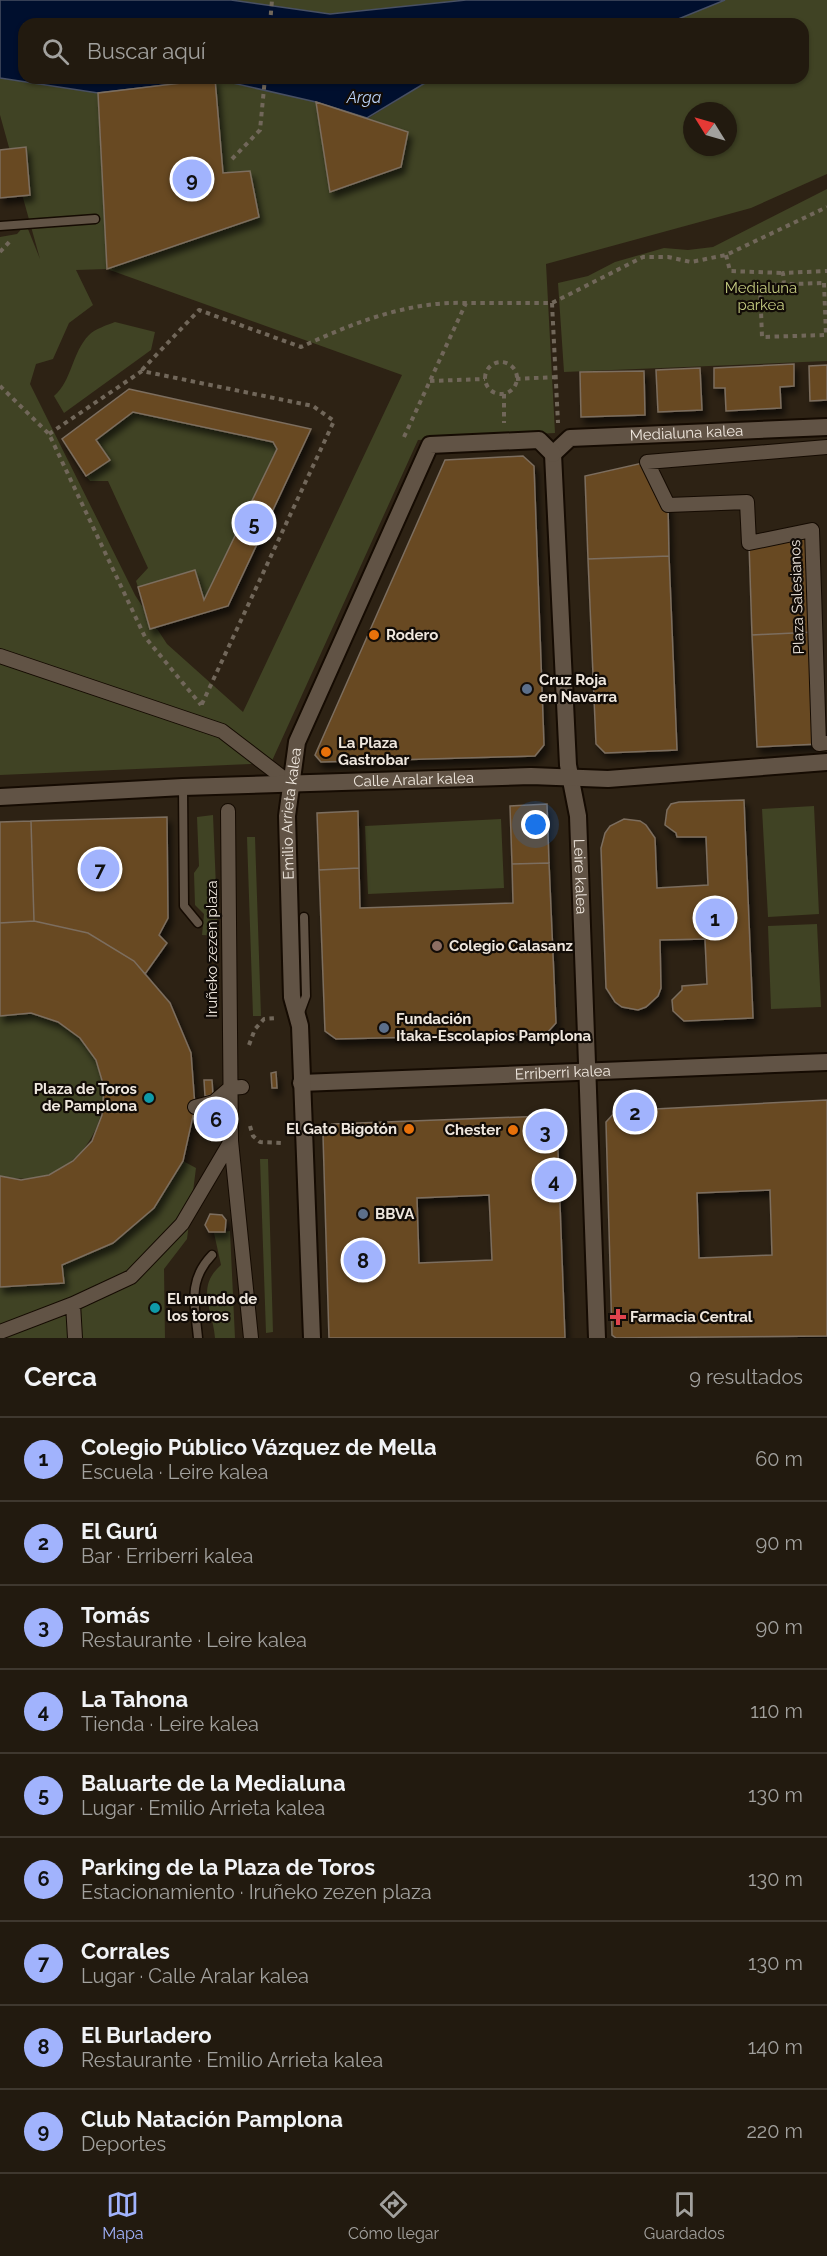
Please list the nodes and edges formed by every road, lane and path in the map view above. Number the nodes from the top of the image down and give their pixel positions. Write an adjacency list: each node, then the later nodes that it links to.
1 (272, 0): 2 (path)
2 (270, 18)
3 (264, 84): 4 (path)
4 (232, 159)
5 (827, 207): 8 (path)
6 (95, 219): 7 (lane)
7 (0, 226)
8 (726, 255): 10 (path); 13 (path)
9 (827, 271): 10 (path)
10 (783, 273): 11 (path)
11 (784, 285): 11 (path)
12 (466, 303): 13 (path); 14 (path); 18 (path)
13 (552, 303): 15 (path)
14 (142, 371): 24 (path); 29 (path)
15 (556, 376): 17 (path); 22 (path)
16 (485, 379): 17 (path); 18 (path); 20 (path)
17 (516, 379): 20 (path)
18 (430, 381): 25 (path)
19 (0, 386): 24 (path)
20 (504, 394): 23 (path)
21 (827, 427): 27 (street, Medialuna kalea)
22 (559, 430)
23 (504, 432)
24 (50, 434): 29 (path)
25 (404, 437)
26 (827, 447): 31 (street, Plaza Salesianos)
27 (553, 454): 33 (street, Leire kalea); 34 (street, Emilio Arrieta kalea)
28 (0, 656): 30 (street)
29 (201, 706): 30 (path)
30 (222, 731): 34 (street)
31 (827, 743)
32 (827, 762): 33 (street, Calle Aralar kalea)
33 (572, 777): 34 (street, Calle Aralar kalea); 44 (street, Leire kalea)
34 (291, 784): 35 (street, Calle Aralar kalea); 41 (street, Emilio Arrieta kalea)
35 (183, 787): 36 (street, Calle Aralar kalea); 39 (lane)
36 (0, 797)
37 (228, 811): 46 (street, Iruñeko zezen plaza)
38 (304, 917): 41 (lane)
39 (198, 923)
40 (277, 1018): 42 (path)
41 (298, 1018): 45 (street, Emilio Arrieta kalea)
42 (249, 1042)
43 (827, 1062): 44 (street, Erriberri kalea)
44 (588, 1071): 45 (street, Erriberri kalea); 58 (street, Leire kalea)
45 (301, 1083): 57 (street, Emilio Arrieta kalea)
46 (236, 1087): 47 (street); 49 (street, Iruñeko zezen plaza)
47 (195, 1107)
48 (253, 1136): 50 (path)
49 (231, 1141): 52 (street); 56 (street, Iruñeko zezen plaza)
50 (282, 1143)
51 (212, 1255): 55 (lane)
52 (73, 1304): 53 (street); 54 (street)
53 (0, 1332)
54 (75, 1338)
55 (198, 1338)
56 (251, 1338)
57 (312, 1338)
58 (597, 1338)

